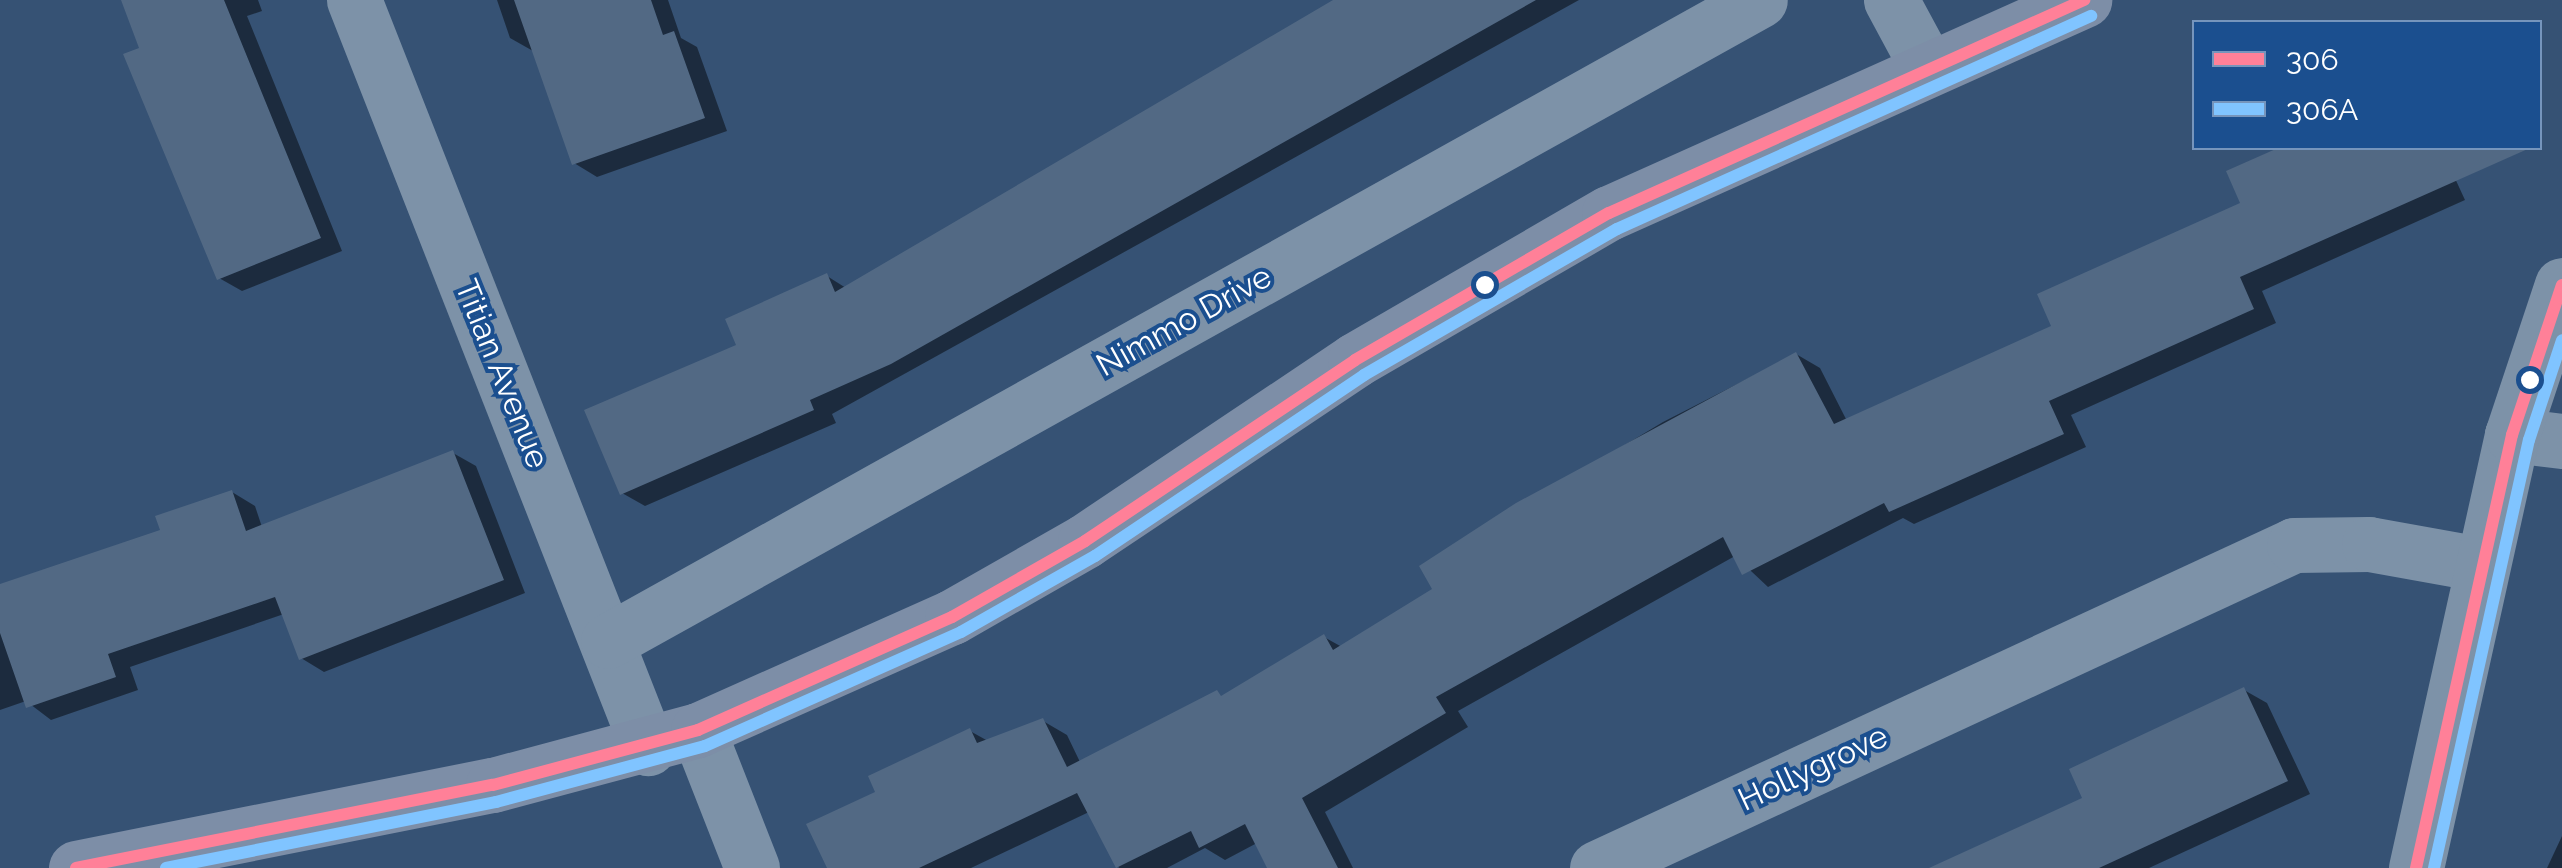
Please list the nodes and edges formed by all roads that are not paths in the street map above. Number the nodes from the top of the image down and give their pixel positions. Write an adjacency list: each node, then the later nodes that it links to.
1 (354, 0): 9 (street, Titian Avenue)
2 (1760, 0): 9 (street, Nimmo Drive)
3 (1890, 0): 5 (street)
4 (2084, 0): 5 (main road)
5 (1926, 65): 10 (main road)
6 (2562, 285): 7 (street)
7 (2537, 438): 8 (street)
8 (2480, 564): 13 (street, Hollygrove); 14 (street)
9 (608, 642): 10 (street, Titian Avenue)
10 (673, 739): 11 (main road); 12 (street, Titian Avenue)
11 (76, 868)
12 (752, 868)
13 (1597, 868)
14 (2416, 868)

